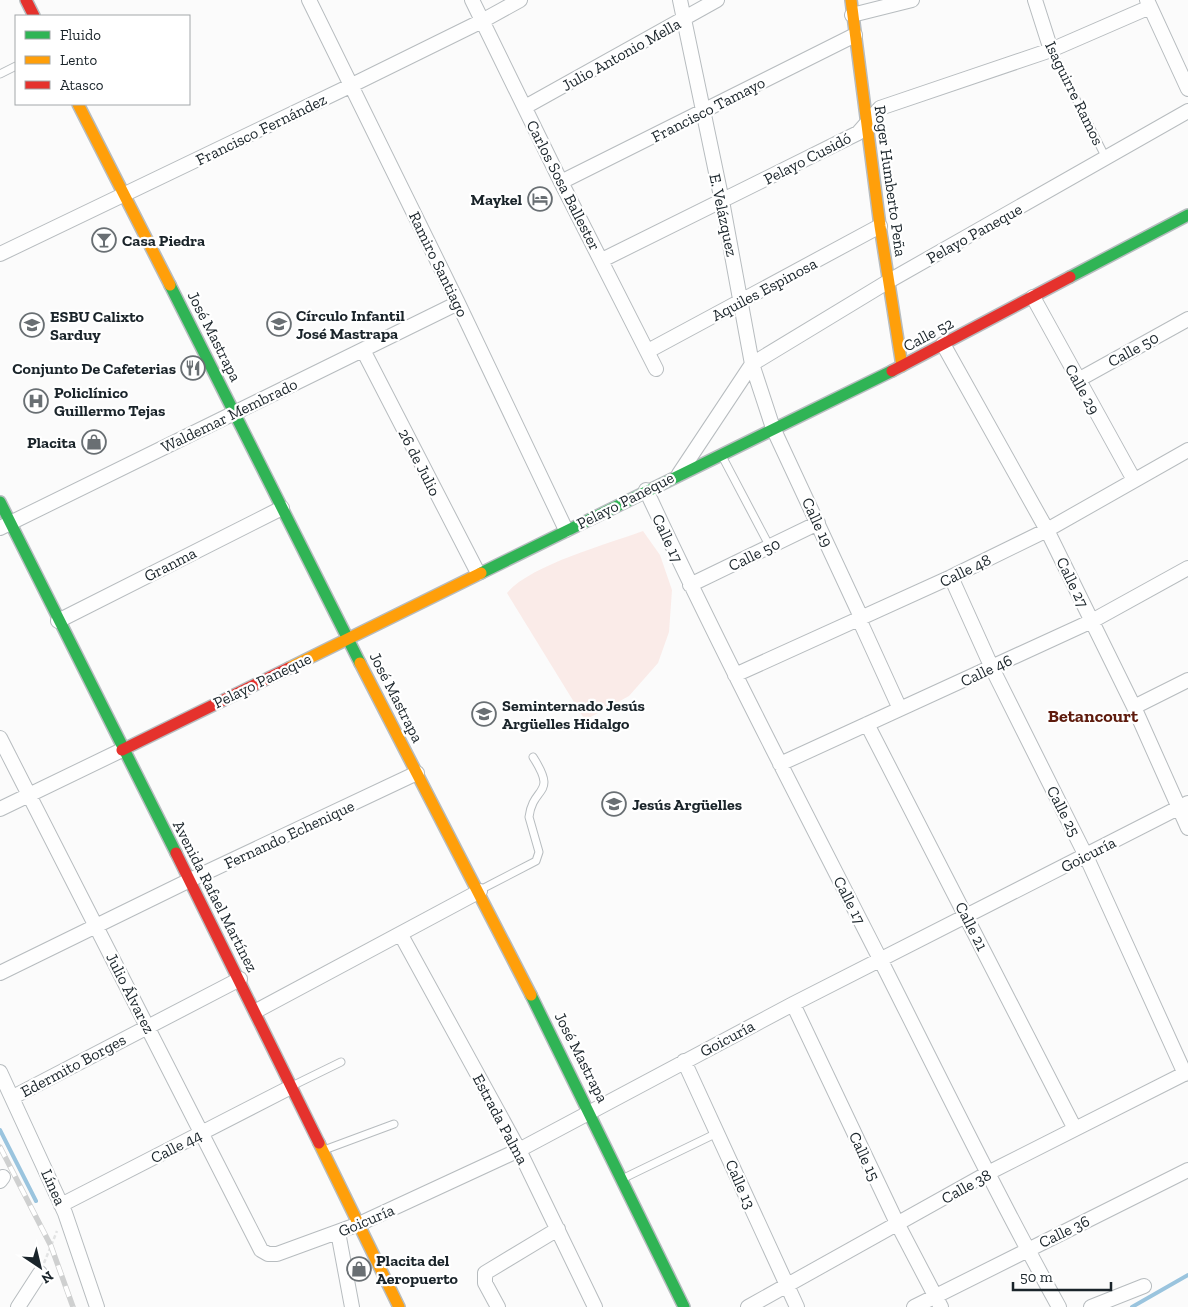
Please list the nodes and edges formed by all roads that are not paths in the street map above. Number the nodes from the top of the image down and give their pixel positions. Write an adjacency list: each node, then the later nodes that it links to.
1 (26, 0): 11 (street)
2 (310, 0): 19 (street, Ramiro Santiago)
3 (472, 0): 14 (street, Carlos Sosa Ballester)
4 (520, 0): 14 (street, Francisco Fernández)
5 (680, 0): 13 (street, E. Velázquez)
6 (717, 0): 13 (street, Julio Antonio Mella)
7 (851, 0): 12 (street, Roger Humberto Peña)
8 (912, 0): 12 (street)
9 (1035, 0): 16 (street, Isaguirre Ramos)
10 (1148, 3): 16 (street, Pelayo Cusidó); 20 (street)
11 (34, 15)
12 (852, 15): 15 (street, Roger Humberto Peña)
13 (684, 19): 22 (street, Julio Antonio Mella); 24 (street, E. Velázquez)
14 (482, 21): 19 (street, Francisco Fernández); 22 (street, Carlos Sosa Ballester)
15 (855, 35): 24 (street, Francisco Tamayo); 25 (street, Roger Humberto Peña)
16 (1051, 50): 25 (street, Pelayo Cusidó); 26 (lane, Isaguirre Ramos)
17 (15, 66): 18 (lane)
18 (0, 74)
19 (350, 86): 28 (street, Francisco Fernández); 37 (street, Ramiro Santiago)
20 (1188, 89)
21 (79, 105): 28 (street, José Mastrapa)
22 (525, 107): 27 (street, Carlos Sosa Ballester)
23 (1188, 111): 26 (street, Pelayo Paneque)
24 (702, 113): 27 (street, Francisco Tamayo); 29 (street, E. Velázquez)
25 (867, 122): 29 (street, Pelayo Cusidó); 31 (street, Roger Humberto Peña)
26 (1106, 158): 34 (street, Pelayo Paneque)
27 (561, 182): 33 (street, Carlos Sosa Ballester)
28 (124, 194): 32 (street, Francisco Fernández); 46 (street, José Mastrapa)
29 (722, 201): 33 (street, Pelayo Cusidó); 36 (street, E. Velázquez)
30 (1188, 215): 35 (street, Calle 52)
31 (880, 226): 34 (street, Roger Humberto Peña); 36 (street, Aquiles Espinosa)
32 (0, 254)
33 (602, 260): 41 (street, Carlos Sosa Ballester)
34 (889, 280): 42 (street, Pelayo Paneque); 43 (street, Roger Humberto Peña)
35 (1033, 297): 39 (street, Calle 52); 45 (street, Calle 29)
36 (742, 301): 41 (street, Aquiles Espinosa); 42 (street, E. Velázquez)
37 (458, 303): 40 (street, Waldemar Membrado); 57 (street, Ramiro Santiago)
38 (1188, 319): 45 (street, Calle 50)
39 (943, 344): 43 (street, Calle 52); 58 (street, Calle 27)
40 (363, 350): 46 (street, Waldemar Membrado); 61 (street, 26 de Julio)
41 (648, 350): 44 (street, Carlos Sosa Ballester)
42 (752, 364): 47 (street, E. Velázquez); 50 (street, Pelayo Paneque)
43 (902, 366): 47 (street, Calle 52)
44 (656, 369)
45 (1078, 380): 51 (street, Calle 29)
46 (235, 412): 54 (street, José Mastrapa); 56 (street, Waldemar Membrado)
47 (774, 428): 49 (street, Calle 52); 55 (street, Calle 19)
48 (1188, 450): 51 (street, Calle 48)
49 (721, 453): 50 (street, Calle 52); 59 (lane)
50 (679, 474): 52 (street, Pelayo Paneque)
51 (1134, 480): 58 (street, Calle 48)
52 (646, 490): 57 (street, Pelayo Paneque); 63 (street, Calle 17)
53 (0, 502): 56 (street, Avenida Rafael Martínez)
54 (282, 508): 65 (street, Granma); 67 (street, José Mastrapa)
55 (818, 523): 59 (street, Calle 50); 64 (street, Calle 19)
56 (5, 525): 65 (street, Avenida Rafael Martínez)
57 (566, 530): 61 (street, Pelayo Paneque)
58 (1047, 530): 62 (street, Calle 48); 66 (street, Calle 27)
59 (770, 547): 63 (street, Calle 50)
60 (1188, 568): 66 (street, Calle 46)
61 (478, 574): 67 (street, Pelayo Paneque)
62 (951, 578): 64 (street, Calle 48); 68 (street, Calle 25)
63 (690, 585): 69 (street, Calle 17)
64 (860, 618): 69 (street, Calle 48); 72 (street, Calle 19)
65 (58, 621): 75 (street, Avenida Rafael Martínez)
66 (1092, 621): 68 (street, Calle 46); 71 (street, Calle 27)
67 (349, 637): 75 (street, Pelayo Paneque); 78 (street, José Mastrapa)
68 (992, 668): 72 (street, Calle 46); 83 (street, Calle 25)
69 (735, 675): 77 (street, Calle 17)
70 (1188, 680): 71 (street)
71 (1134, 707): 80 (street, Calle 27)
72 (900, 709): 73 (street, Calle 46)
73 (867, 724): 77 (street, Calle 46); 86 (street, Calle 21)
74 (0, 738): 79 (street, Julio Álvarez)
75 (122, 750): 79 (street, Pelayo Paneque); 84 (street, Avenida Rafael Martínez)
76 (533, 756): 85 (lane)
77 (780, 764): 89 (street, Calle 17)
78 (417, 774): 84 (street, Fernando Echenique); 85 (street, José Mastrapa)
79 (28, 794): 81 (street, Pelayo Paneque); 87 (street, Julio Álvarez)
80 (1183, 806): 82 (street, Calle 27); 83 (street, Goicuría)
81 (0, 808)
82 (1188, 828)
83 (1086, 856): 86 (street, Goicuría); 98 (street, Calle 25)
84 (190, 880): 87 (street, Fernando Echenique); 91 (street, Avenida Rafael Martínez)
85 (480, 891): 88 (street); 101 (street, José Mastrapa)
86 (966, 916): 89 (street, Goicuría); 103 (street, Calle 21)
87 (97, 926): 90 (street, Fernando Echenique); 94 (street, Julio Álvarez)
88 (401, 935): 93 (street); 106 (street, Estrada Palma)
89 (880, 960): 92 (street, Goicuría); 109 (street, Calle 17)
90 (0, 973)
91 (240, 979): 93 (street, Avenida Rafael Martínez); 94 (street, Edermito Borges)
92 (793, 1004): 95 (street, Goicuría); 112 (street, Calle 15)
93 (256, 1011): 99 (street, Avenida Rafael Martínez)
94 (148, 1026): 100 (street, Edermito Borges); 104 (street, Julio Álvarez)
95 (684, 1061): 101 (street, Goicuría); 105 (street, Calle 13)
96 (341, 1062): 99 (lane)
97 (0, 1072): 100 (street, Línea)
98 (1187, 1073): 103 (street, Calle 38)
99 (291, 1087): 104 (street, Calle 44); 107 (street, Avenida Rafael Martínez)
100 (13, 1097): 111 (street, Línea)
101 (592, 1112): 106 (street, Goicuría); 110 (street, José Mastrapa)
102 (394, 1124): 107 (lane)
103 (1075, 1129): 109 (street, Calle 38)
104 (201, 1133): 111 (street, Calle 44); 117 (street, Julio Álvarez)
105 (717, 1133): 110 (lane); 119 (street, Calle 13)
106 (519, 1150): 113 (street, Goicuría); 114 (street, Estrada Palma)
107 (323, 1151): 113 (street, Avenida Rafael Martínez)
108 (1188, 1170): 116 (street, Calle 36)
109 (988, 1173): 112 (street, Calle 38); 116 (street, Calle 17)
110 (624, 1178): 128 (street, José Mastrapa)
111 (63, 1209): 123 (street, Línea)
112 (897, 1223): 119 (street, Calle 38); 121 (street, Calle 15)
113 (359, 1224): 115 (street, Goicuría); 125 (street, Avenida Rafael Martínez)
114 (558, 1229): 126 (street); 127 (street, Estrada Palma)
115 (338, 1232): 117 (street, Goicuría); 124 (street)
116 (1027, 1249): 121 (street, Calle 36); 132 (street, Calle 17)
117 (261, 1250)
118 (40, 1273): 122 (street)
119 (786, 1286): 129 (street, Calle 38); 130 (street, Calle 13)
120 (1144, 1286): 133 (street)
121 (938, 1302): 131 (street, Calle 36)
122 (18, 1307)
123 (97, 1307)
124 (352, 1307)
125 (399, 1307)
126 (498, 1307)
127 (595, 1307)
128 (684, 1307)
129 (748, 1307)
130 (797, 1307)
131 (914, 1307)
132 (1059, 1307)
133 (1091, 1307)

